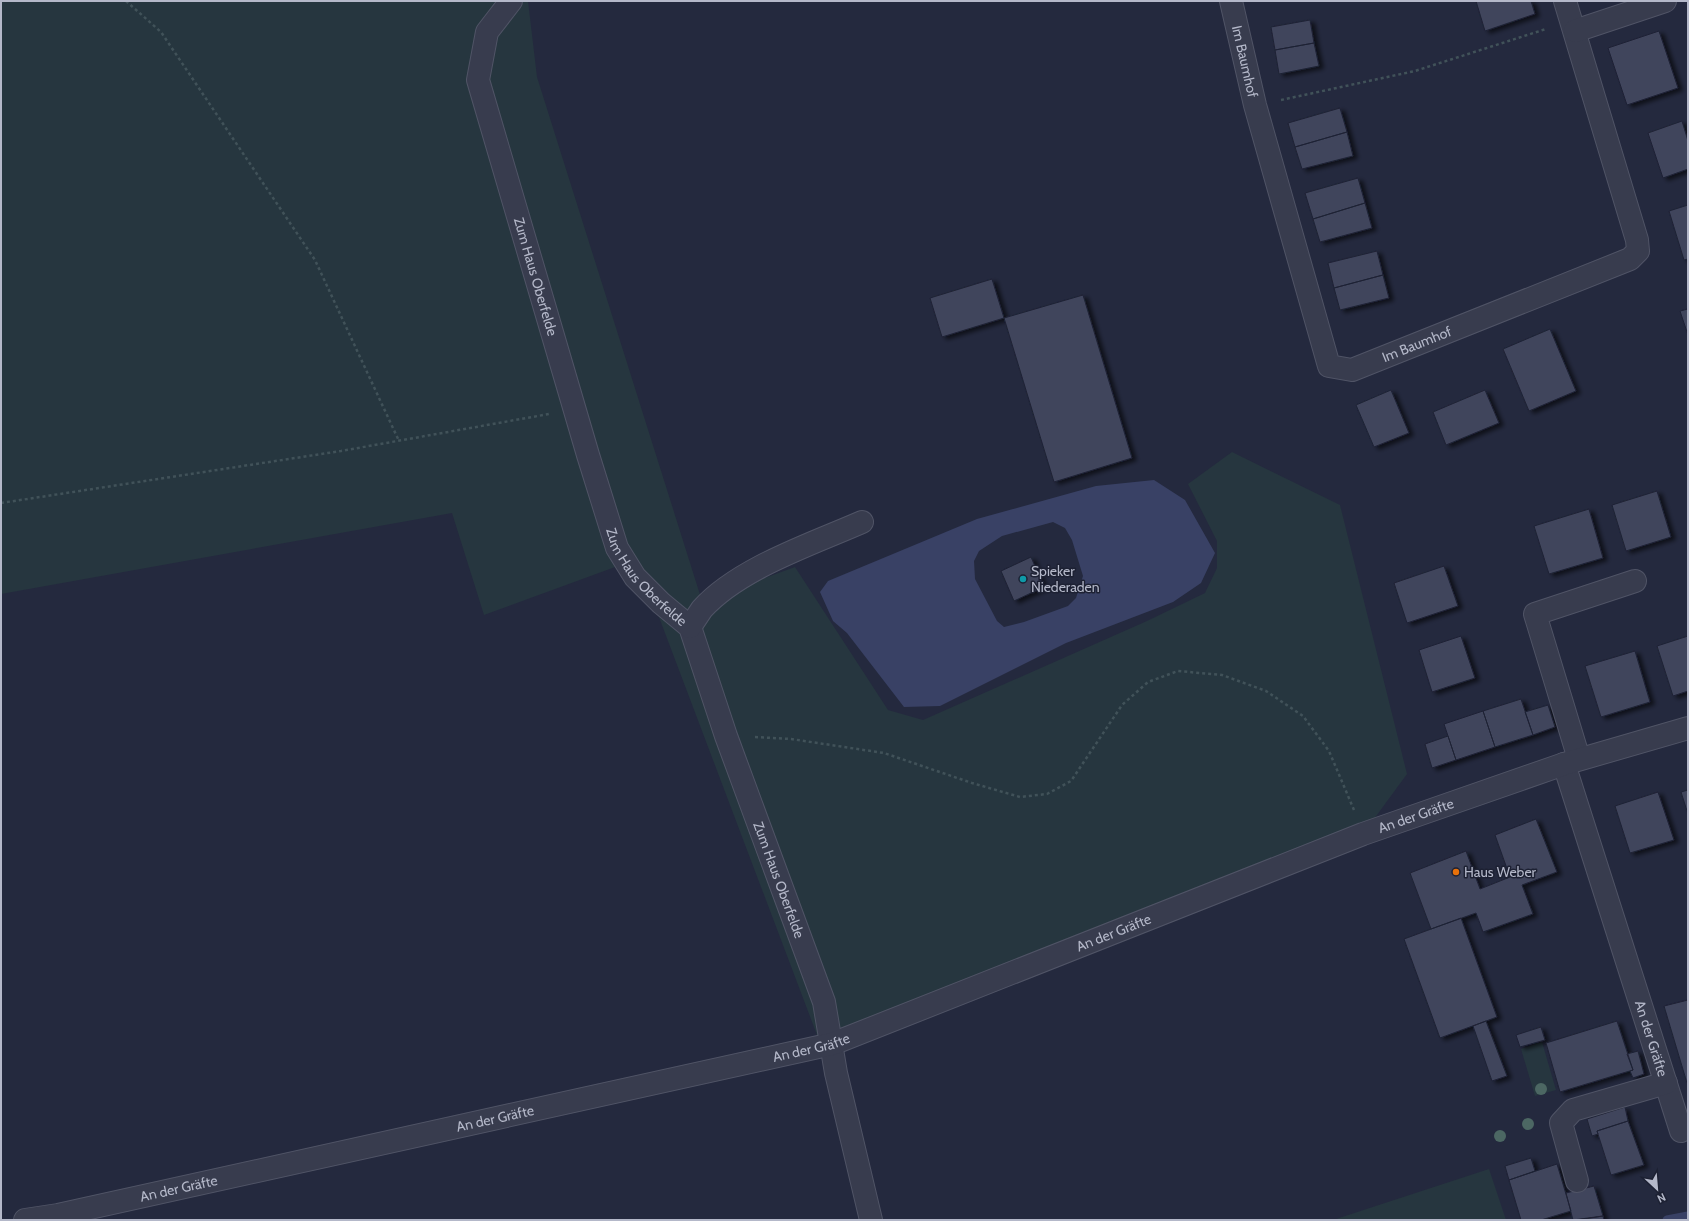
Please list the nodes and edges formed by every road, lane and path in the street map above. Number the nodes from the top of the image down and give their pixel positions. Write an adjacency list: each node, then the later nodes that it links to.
1 (126, 1): 8 (path)
2 (511, 1): 7 (street, Zum Haus Oberfelde)
3 (1231, 1): 6 (street, Im Baumhof)
4 (1665, 1): 5 (street)
5 (1570, 18): 6 (path); 6 (street, Im Baumhof)
6 (1255, 105)
7 (575, 410): 8 (path); 12 (street, Zum Haus Oberfelde)
8 (399, 441): 9 (path)
9 (1, 503)
10 (862, 522): 12 (street)
11 (1635, 581): 15 (street, An der Gräfte)
12 (690, 627): 14 (street, Zum Haus Oberfelde)
13 (1688, 728): 15 (street, An der Gräfte)
14 (726, 736): 16 (path); 17 (street, Zum Haus Oberfelde)
15 (1572, 762): 17 (street, An der Gräfte); 18 (street, An der Gräfte)
16 (1351, 799)
17 (832, 1044): 21 (street, An der Gräfte); 22 (street, Zum Haus Oberfelde)
18 (1663, 1090): 19 (street, An der Gräfte); 20 (street, An der Gräfte)
19 (1681, 1131)
20 (1577, 1181)
21 (25, 1220)
22 (870, 1220)

